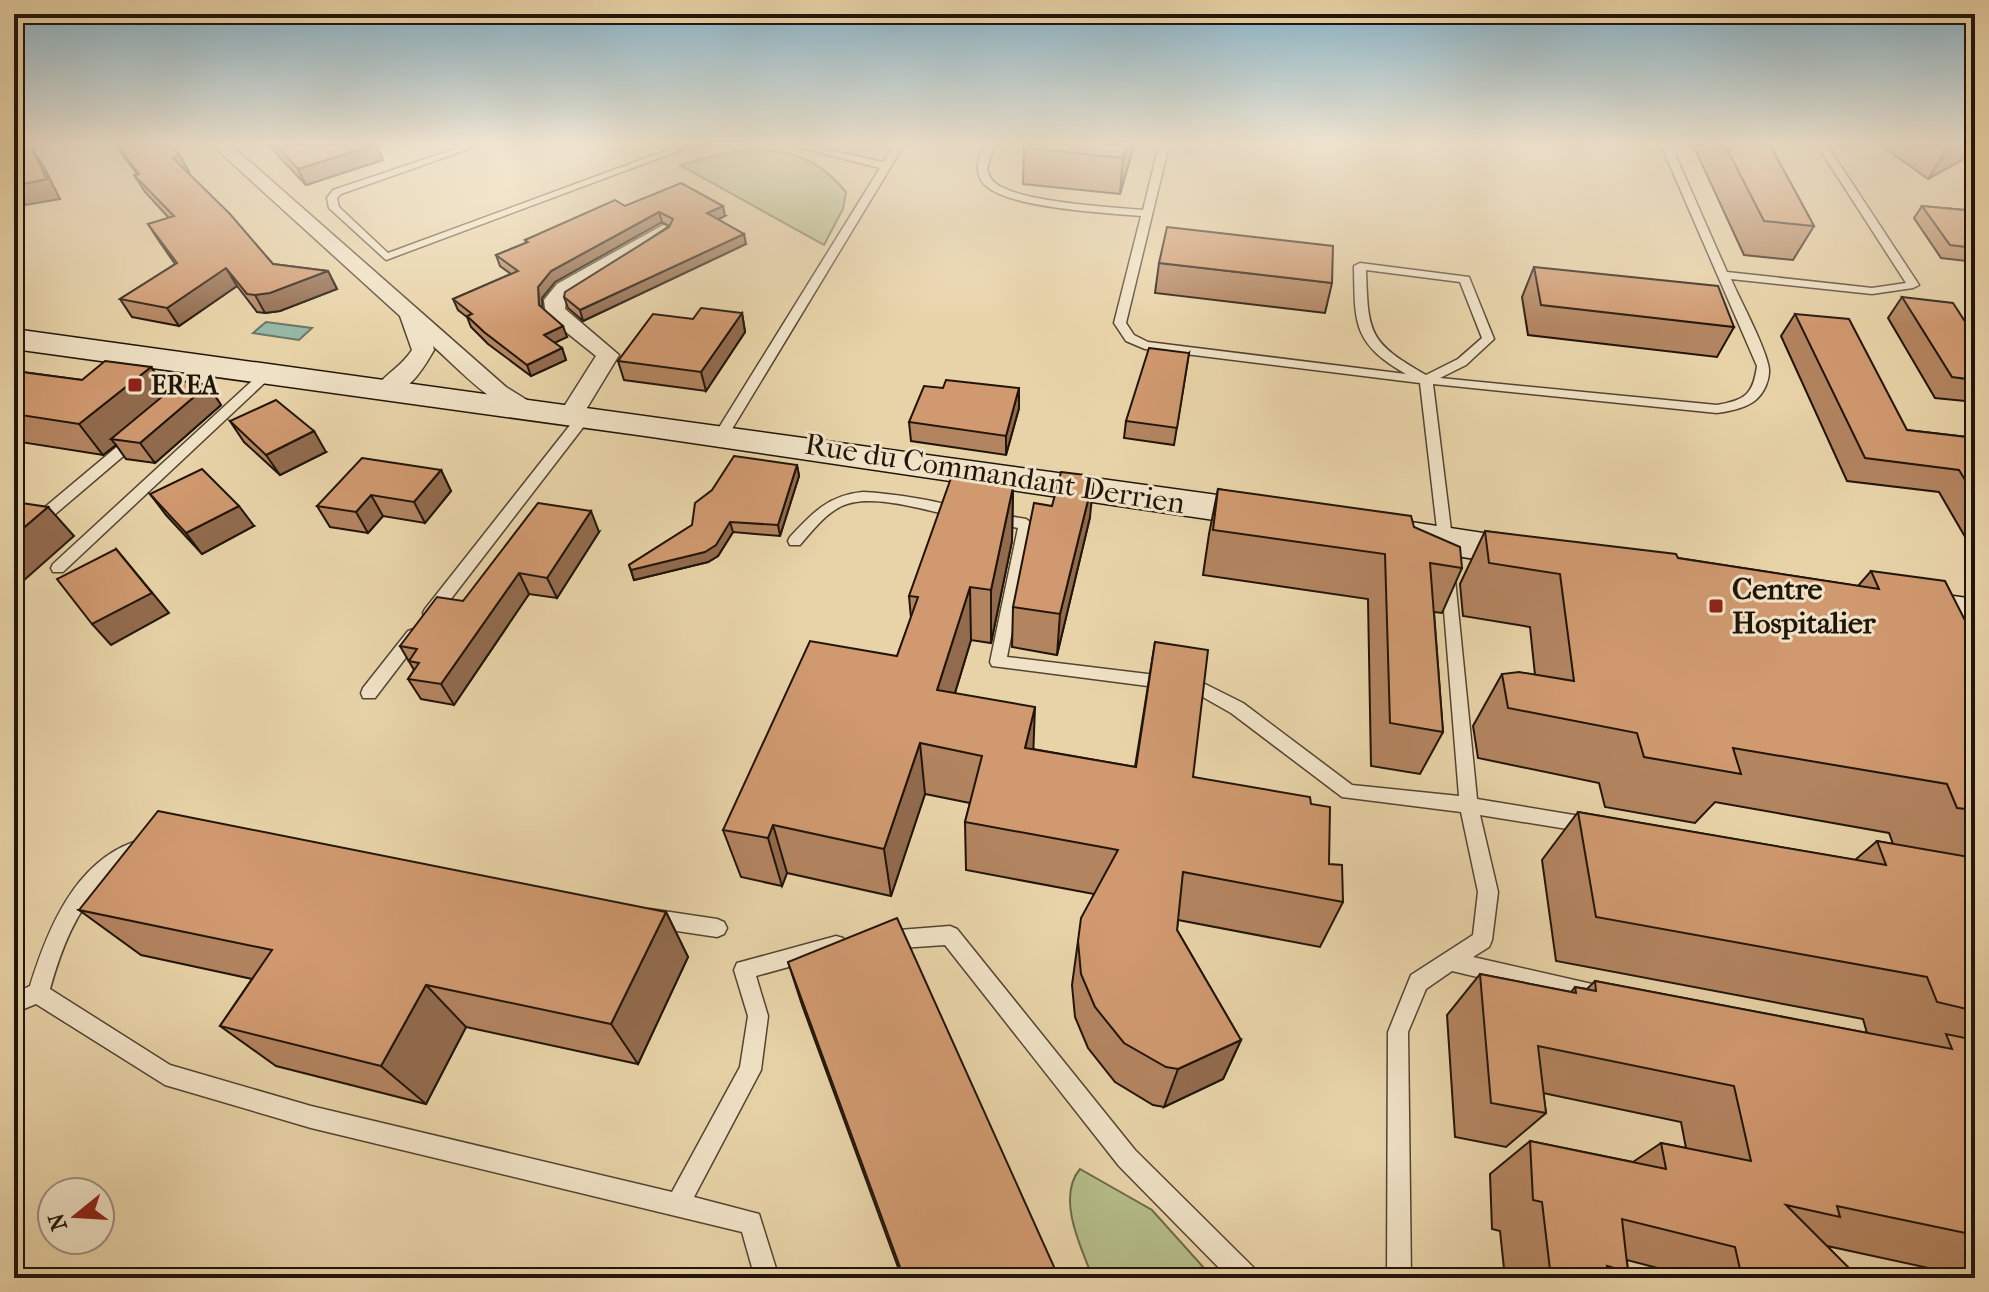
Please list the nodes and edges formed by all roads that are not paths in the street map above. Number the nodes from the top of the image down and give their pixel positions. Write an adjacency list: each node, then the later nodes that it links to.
1 (288, 205): 12 (street)
2 (333, 205): 3 (lane)
3 (526, 205)
4 (862, 205): 22 (lane)
5 (1078, 205): 9 (lane)
6 (1149, 205): 9 (lane)
7 (1692, 205): 11 (lane)
8 (1861, 205): 11 (lane)
9 (1147, 214): 16 (lane)
10 (663, 231): 20 (street)
11 (1723, 275): 16 (lane)
12 (411, 317): 17 (street); 19 (street)
13 (14, 339): 14 (main road, Rue du Commandant Derrien)
14 (218, 365): 15 (main road, Rue du Commandant Derrien); 18 (lane)
15 (269, 372): 17 (main road, Rue du Commandant Derrien); 29 (lane)
16 (1426, 380): 16 (lane); 27 (lane)
17 (388, 387): 19 (main road, Rue du Commandant Derrien)
18 (172, 408)
19 (531, 410): 20 (main road, Rue du Commandant Derrien)
20 (576, 417): 22 (main road, Rue du Commandant Derrien); 32 (lane)
21 (151, 426): 25 (lane)
22 (722, 434): 23 (main road, Rue du Commandant Derrien)
23 (1306, 521)
24 (1351, 528): 27 (main road)
25 (14, 541)
26 (795, 541): 33 (lane)
27 (1446, 542): 28 (main road); 33 (lane)
28 (1565, 559)
29 (58, 568)
30 (1867, 601): 31 (main road)
31 (1975, 615)
32 (369, 693)
33 (1469, 805): 34 (lane); 38 (lane)
34 (1604, 827)
35 (154, 844): 39 (lane)
36 (623, 913): 37 (lane)
37 (717, 928)
38 (1449, 961): 40 (lane); 45 (lane)
39 (38, 993): 41 (lane); 42 (lane)
40 (1619, 1000)
41 (14, 1003)
42 (678, 1204): 43 (lane); 44 (lane)
43 (767, 1278)
44 (1246, 1278)
45 (1399, 1278)

